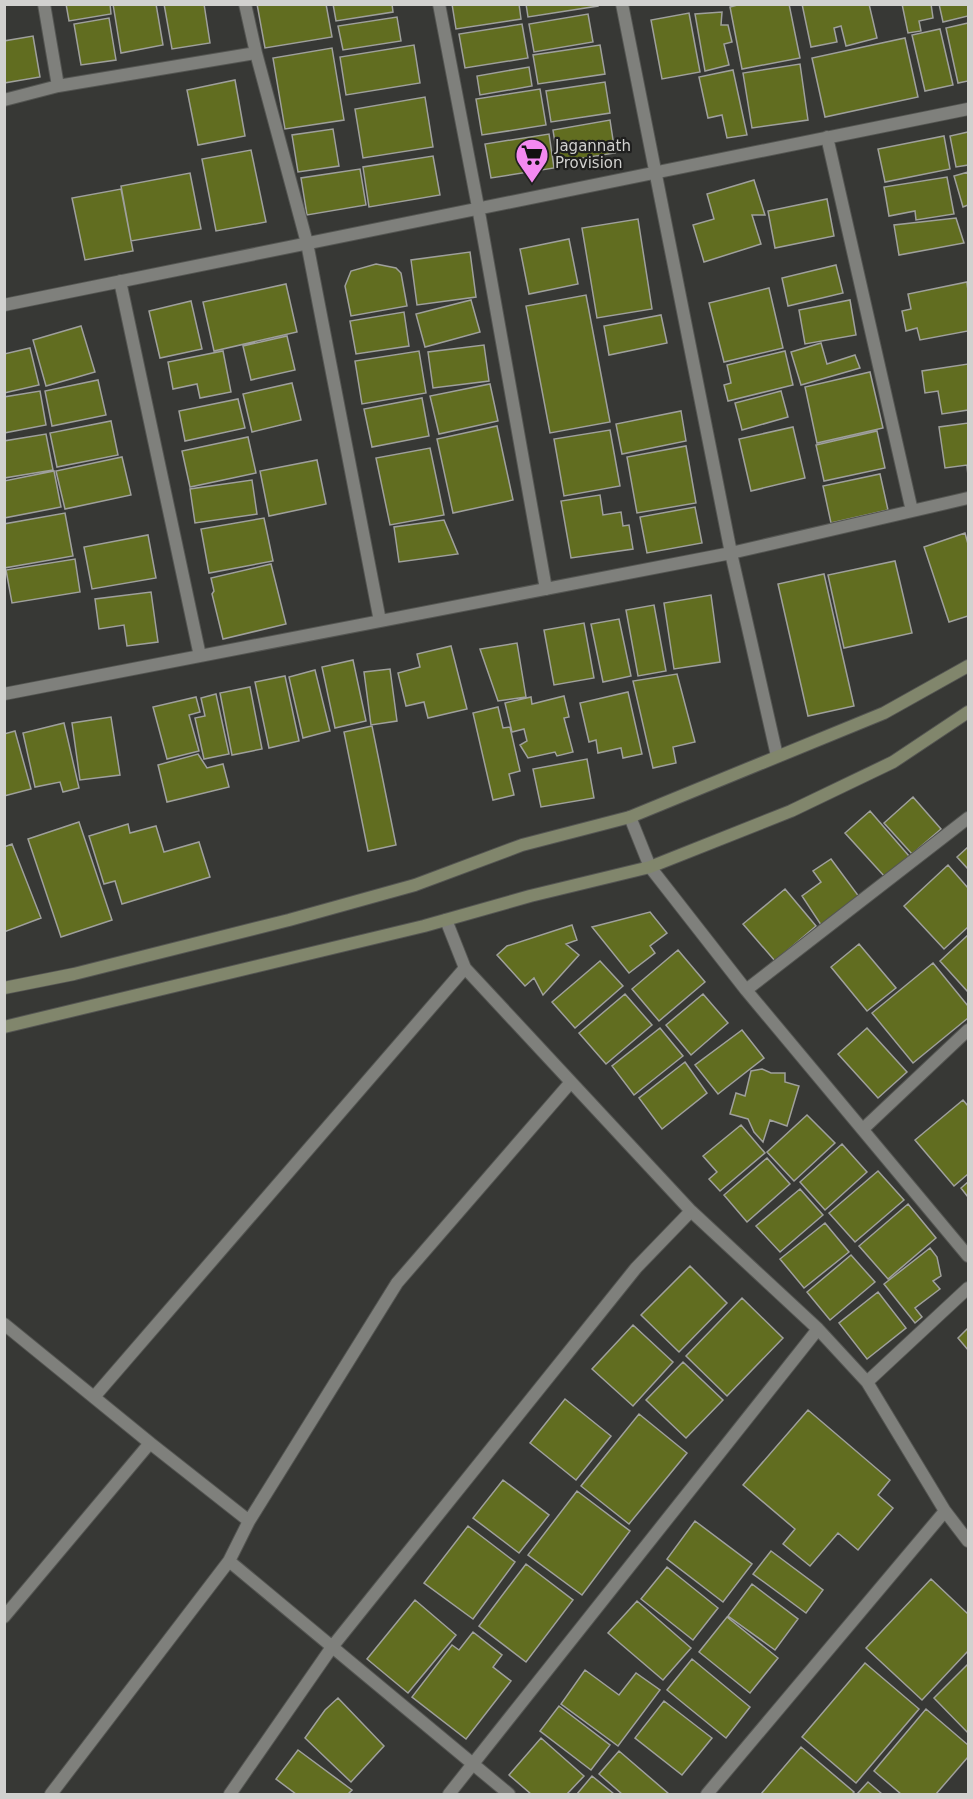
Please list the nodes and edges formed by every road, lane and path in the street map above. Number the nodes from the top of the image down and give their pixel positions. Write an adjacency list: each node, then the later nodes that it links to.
1 (44, 4): 6 (street)
2 (245, 4): 5 (street)
3 (439, 4): 11 (street)
4 (622, 4): 10 (street)
5 (256, 53): 6 (street); 12 (street)
6 (58, 86): 7 (street)
7 (4, 100)
8 (969, 109): 9 (street)
9 (826, 137): 10 (street); 16 (street)
10 (655, 171): 11 (street); 17 (street)
11 (478, 207): 12 (street); 18 (street)
12 (307, 243): 13 (street); 19 (street)
13 (120, 281): 14 (street); 20 (street)
14 (4, 305)
15 (969, 498): 16 (street)
16 (912, 511): 17 (street)
17 (731, 553): 18 (street); 24 (street)
18 (546, 589): 19 (street)
19 (380, 621): 20 (street)
20 (200, 656): 22 (street)
21 (969, 666): 24 (main road)
22 (4, 694)
23 (969, 712): 27 (main road)
24 (777, 756): 25 (main road)
25 (630, 817): 27 (street); 30 (main road)
26 (969, 818): 31 (street)
27 (650, 867): 28 (main road); 31 (street)
28 (446, 920): 29 (street); 32 (main road)
29 (465, 968): 34 (street); 42 (street)
30 (4, 988)
31 (746, 990): 35 (street)
32 (4, 1027)
33 (969, 1030): 35 (street)
34 (571, 1082): 36 (street); 45 (street)
35 (863, 1129): 37 (street)
36 (691, 1210): 40 (street); 49 (street)
37 (969, 1256)
38 (969, 1288): 41 (street)
39 (4, 1324): 42 (street)
40 (818, 1329): 41 (street); 50 (street)
41 (867, 1382): 44 (street)
42 (94, 1397): 43 (street)
43 (150, 1443): 45 (street); 48 (street)
44 (945, 1510): 46 (street); 55 (street)
45 (249, 1521): 47 (street)
46 (969, 1541)
47 (229, 1561): 49 (street); 51 (street)
48 (4, 1617)
49 (333, 1647): 50 (street); 52 (street)
50 (472, 1764): 53 (street); 54 (street)
51 (51, 1794)
52 (231, 1794)
53 (449, 1794)
54 (509, 1794)
55 (707, 1794)

